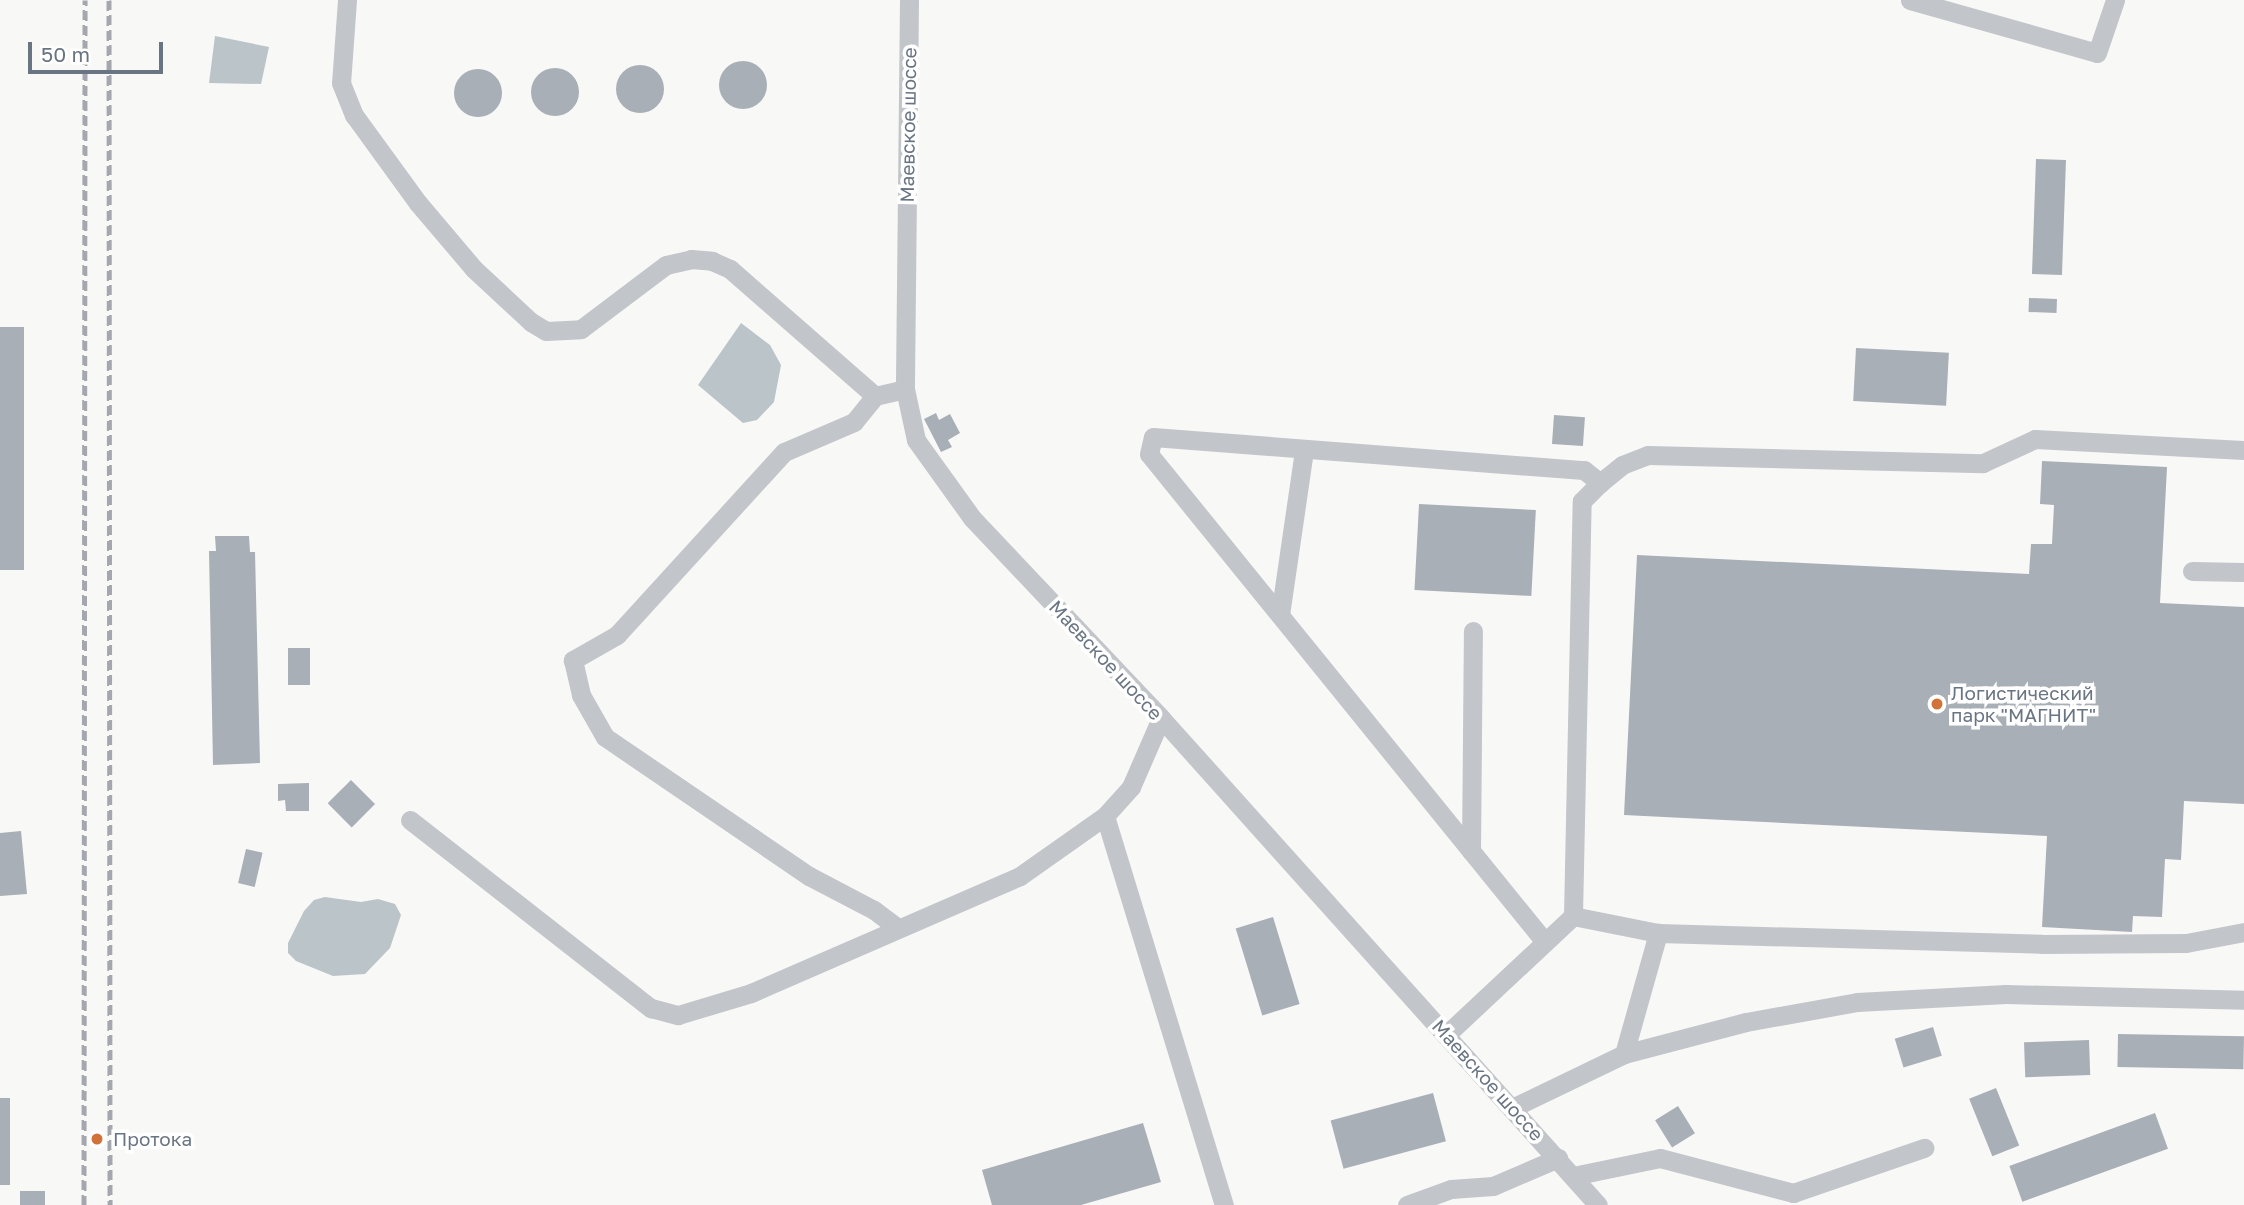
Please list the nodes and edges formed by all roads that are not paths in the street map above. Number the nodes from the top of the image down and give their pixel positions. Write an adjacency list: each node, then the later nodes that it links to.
1 (347, 0): 6 (street)
2 (909, 0): 5 (street, Маевское шоссе)
3 (1910, 0): 4 (street)
4 (2115, 0)
5 (905, 389): 6 (street); 14 (street, Маевское шоссе)
6 (875, 396): 19 (street)
7 (1304, 450): 9 (street); 12 (street); 12 (street)
8 (2244, 450): 9 (street)
9 (1600, 483): 18 (street)
10 (2192, 571): 11 (street)
11 (2244, 572)
12 (1280, 615): 17 (street)
13 (1473, 631): 17 (street)
14 (1161, 719): 15 (street); 24 (street, Маевское шоссе)
15 (1105, 816): 19 (street); 30 (street)
16 (410, 820): 19 (street)
17 (1471, 851): 22 (street)
18 (1573, 916): 21 (street); 22 (street)
19 (898, 928)
20 (2244, 932): 21 (street)
21 (1658, 933): 25 (street)
22 (1545, 942): 24 (street)
23 (2244, 1000): 25 (street)
24 (1447, 1034): 26 (street, Маевское шоссе)
25 (1624, 1054): 26 (street)
26 (1514, 1107): 28 (street, Маевское шоссе)
27 (1924, 1148): 29 (street)
28 (1558, 1158): 29 (street, Маевское шоссе); 31 (street)
29 (1573, 1176): 32 (street, Маевское шоссе)
30 (1224, 1205)
31 (1407, 1205)
32 (1598, 1205)

